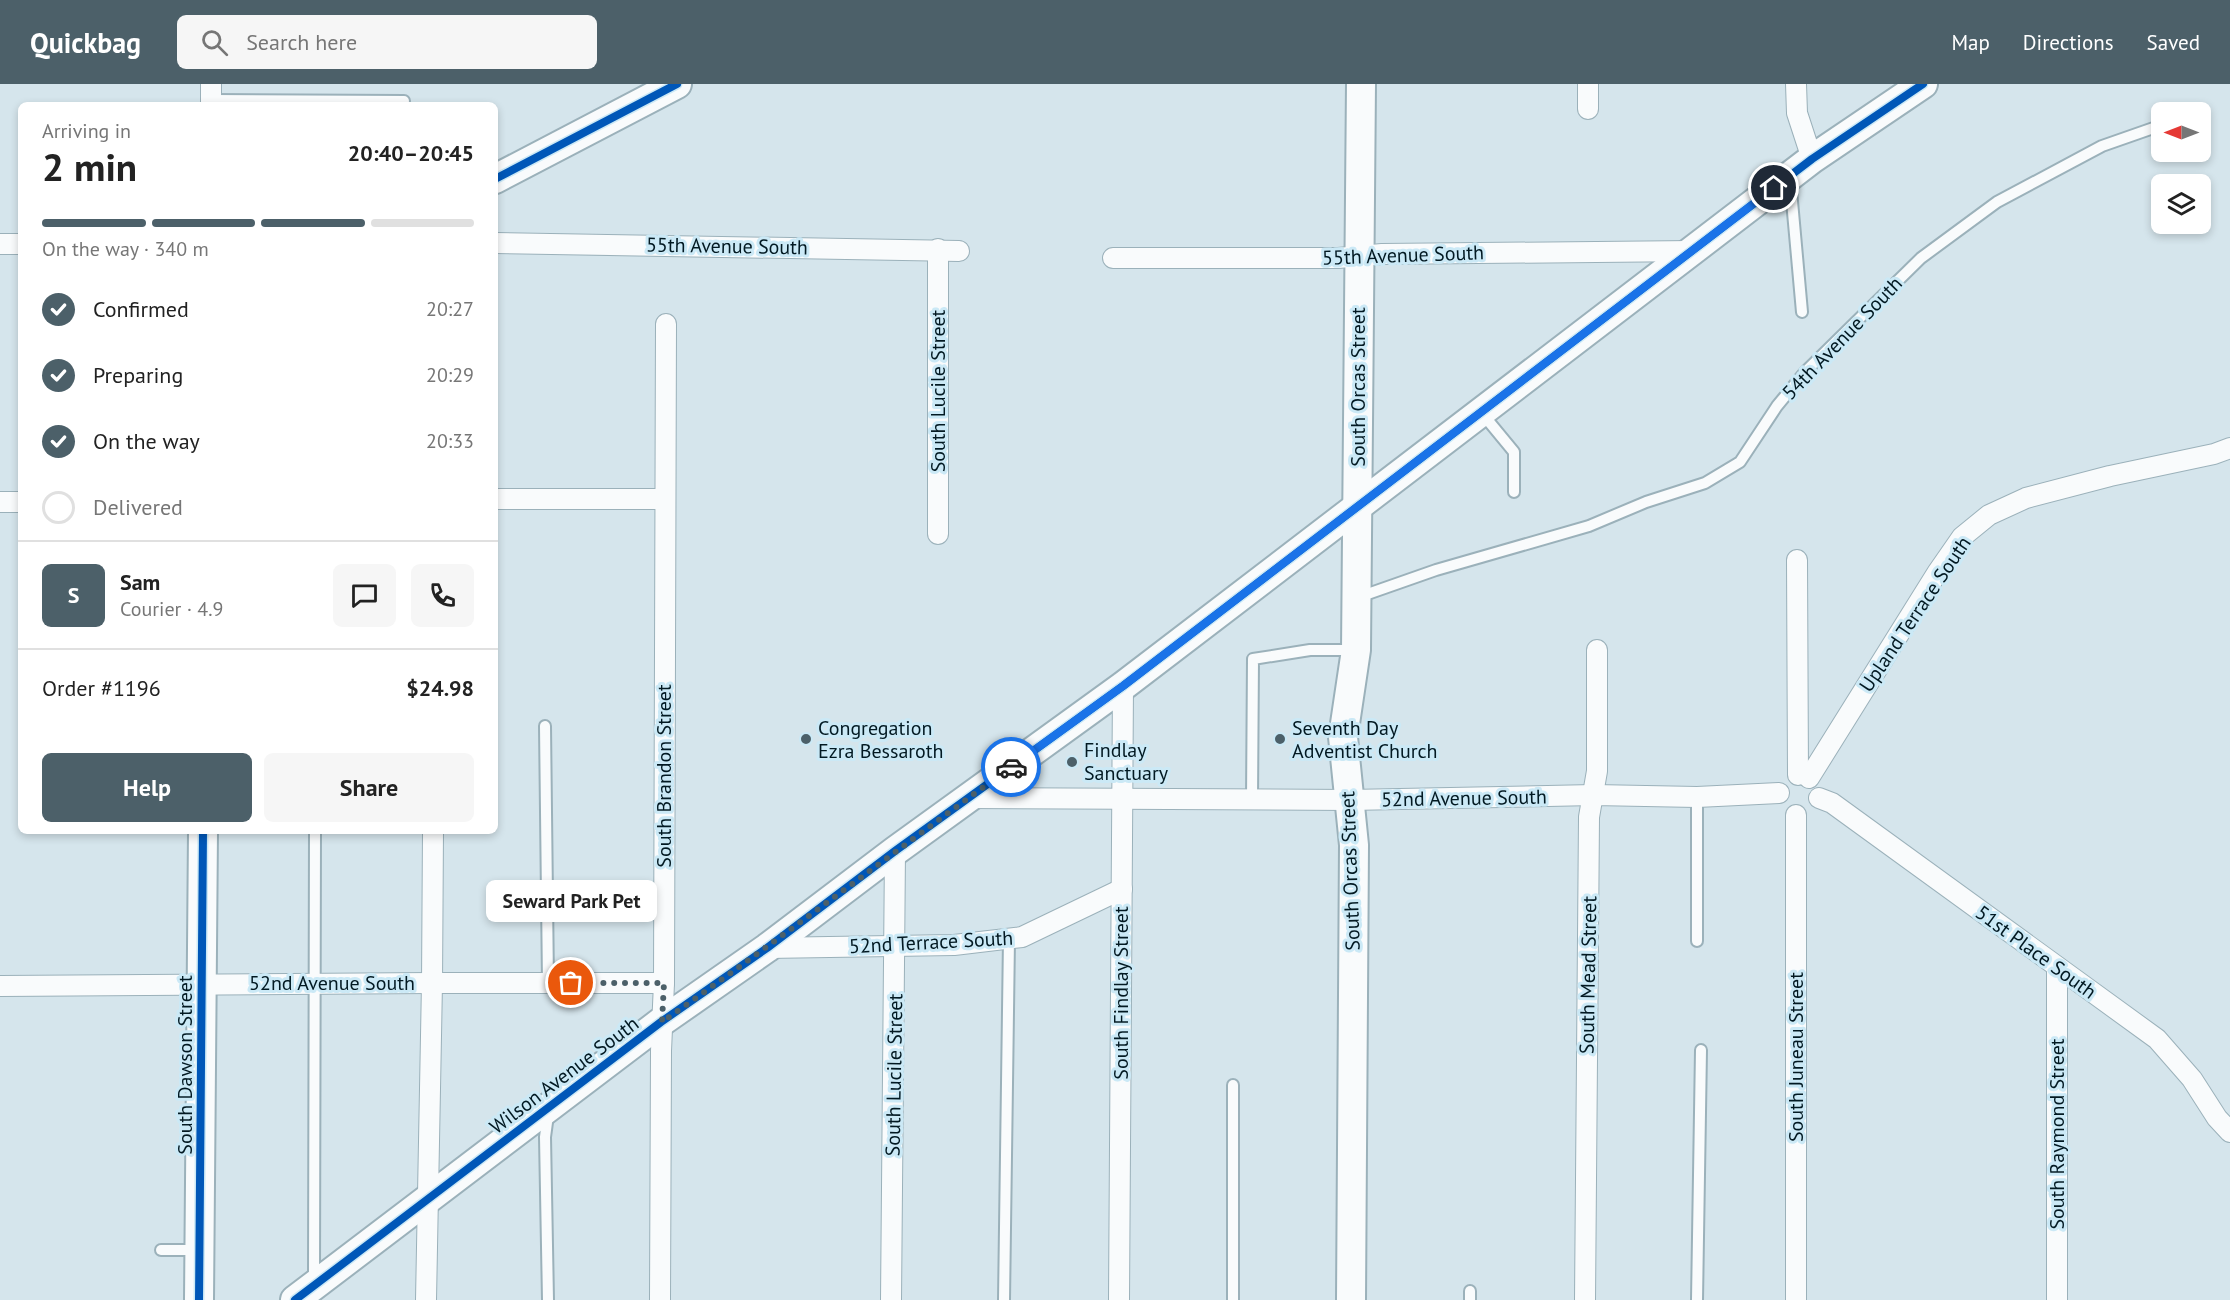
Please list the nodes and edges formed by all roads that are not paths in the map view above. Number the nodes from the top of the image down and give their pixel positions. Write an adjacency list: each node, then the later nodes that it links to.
1 (1360, 84): 18 (main road, South Orcas Street)
2 (1588, 84): 8 (street)
3 (1796, 84): 10 (street)
4 (1923, 84): 10 (main road, Wilson Avenue South)
5 (668, 86): 11 (main road)
6 (211, 96): 7 (lane)
7 (404, 101)
8 (1588, 109)
9 (2151, 129): 32 (lane, 54th Avenue South)
10 (1801, 167): 16 (main road, Wilson Avenue South); 20 (lane)
11 (498, 177)
12 (498, 243): 15 (street, 55th Avenue South)
13 (0, 244): 14 (street)
14 (18, 244)
15 (938, 249): 17 (street, 55th Avenue South); 30 (street, South Lucile Street)
16 (1693, 250): 18 (street, 55th Avenue South); 22 (main road, Wilson Avenue South)
17 (959, 251)
18 (1358, 257): 19 (street, 55th Avenue South); 29 (main road, South Orcas Street)
19 (1113, 258)
20 (1802, 312)
21 (666, 324): 25 (street, South Brandon Street)
22 (1481, 411): 24 (lane); 29 (main road, Wilson Avenue South)
23 (2230, 448): 37 (street, Upland Terrace South)
24 (1514, 492)
25 (665, 499): 26 (street); 59 (street, South Brandon Street)
26 (498, 500)
27 (0, 502): 28 (street)
28 (18, 502)
29 (1357, 506): 32 (main road, South Orcas Street); 35 (main road, Wilson Avenue South)
30 (938, 534)
31 (1797, 560): 37 (street)
32 (1356, 598): 33 (main road, South Orcas Street)
33 (1356, 650): 44 (lane); 45 (main road, South Orcas Street)
34 (1597, 650): 39 (street, South Mead Street)
35 (1123, 686): 41 (main road, Wilson Avenue South); 42 (street, South Findlay Street)
36 (545, 726): 58 (lane)
37 (1804, 777): 38 (street); 43 (street)
38 (1779, 794): 40 (street, 52nd Avenue South); 46 (street)
39 (1594, 795): 40 (street, 52nd Avenue South); 45 (street, 52nd Avenue South); 81 (street, South Mead Street)
40 (1697, 797): 53 (lane)
41 (969, 798): 42 (street, 52nd Avenue South); 50 (main road, Wilson Avenue South)
42 (1122, 798): 44 (street, 52nd Avenue South); 51 (street, South Findlay Street)
43 (1819, 798): 46 (street); 56 (street, 51st Place South)
44 (1252, 800): 45 (street, 52nd Avenue South)
45 (1350, 800): 80 (main road, South Orcas Street)
46 (1796, 815): 83 (street, South Juneau Street)
47 (203, 834): 61 (main road, South Dawson Street)
48 (315, 834): 60 (lane)
49 (433, 834): 57 (street)
50 (895, 851): 54 (street, South Lucile Street); 55 (main road, Wilson Avenue South)
51 (1122, 889): 52 (street, 52nd Terrace South); 78 (street, South Findlay Street)
52 (1009, 939): 54 (street, 52nd Terrace South); 77 (lane)
53 (1697, 941)
54 (895, 946): 55 (street, 52nd Terrace South); 76 (street, South Lucile Street)
55 (766, 948): 63 (main road, Wilson Avenue South)
56 (2057, 967): 67 (street, 51st Place South); 84 (street, South Raymond Street)
57 (432, 983): 58 (street, 52nd Avenue South); 60 (street, 52nd Avenue South); 68 (street)
58 (548, 983): 59 (street, 52nd Avenue South)
59 (664, 983): 63 (street, South Brandon Street)
60 (315, 984): 61 (street, 52nd Avenue South); 71 (lane)
61 (202, 985): 62 (street, 52nd Avenue South); 70 (main road, South Dawson Street)
62 (0, 986)
63 (662, 1022): 66 (main road, Wilson Avenue South); 75 (street, South Brandon Street)
64 (1701, 1050): 82 (lane)
65 (1233, 1084): 79 (lane)
66 (549, 1109): 68 (main road, Wilson Avenue South); 74 (lane)
67 (2230, 1132)
68 (428, 1198): 71 (main road, Wilson Avenue South); 73 (street)
69 (161, 1250): 70 (lane)
70 (200, 1250): 72 (main road, South Dawson Street)
71 (304, 1293)
72 (199, 1300)
73 (426, 1300)
74 (548, 1300)
75 (660, 1300)
76 (891, 1300)
77 (1004, 1300)
78 (1119, 1300)
79 (1233, 1300)
80 (1351, 1300)
81 (1585, 1300)
82 (1697, 1300)
83 (1796, 1300)
84 (2057, 1300)

